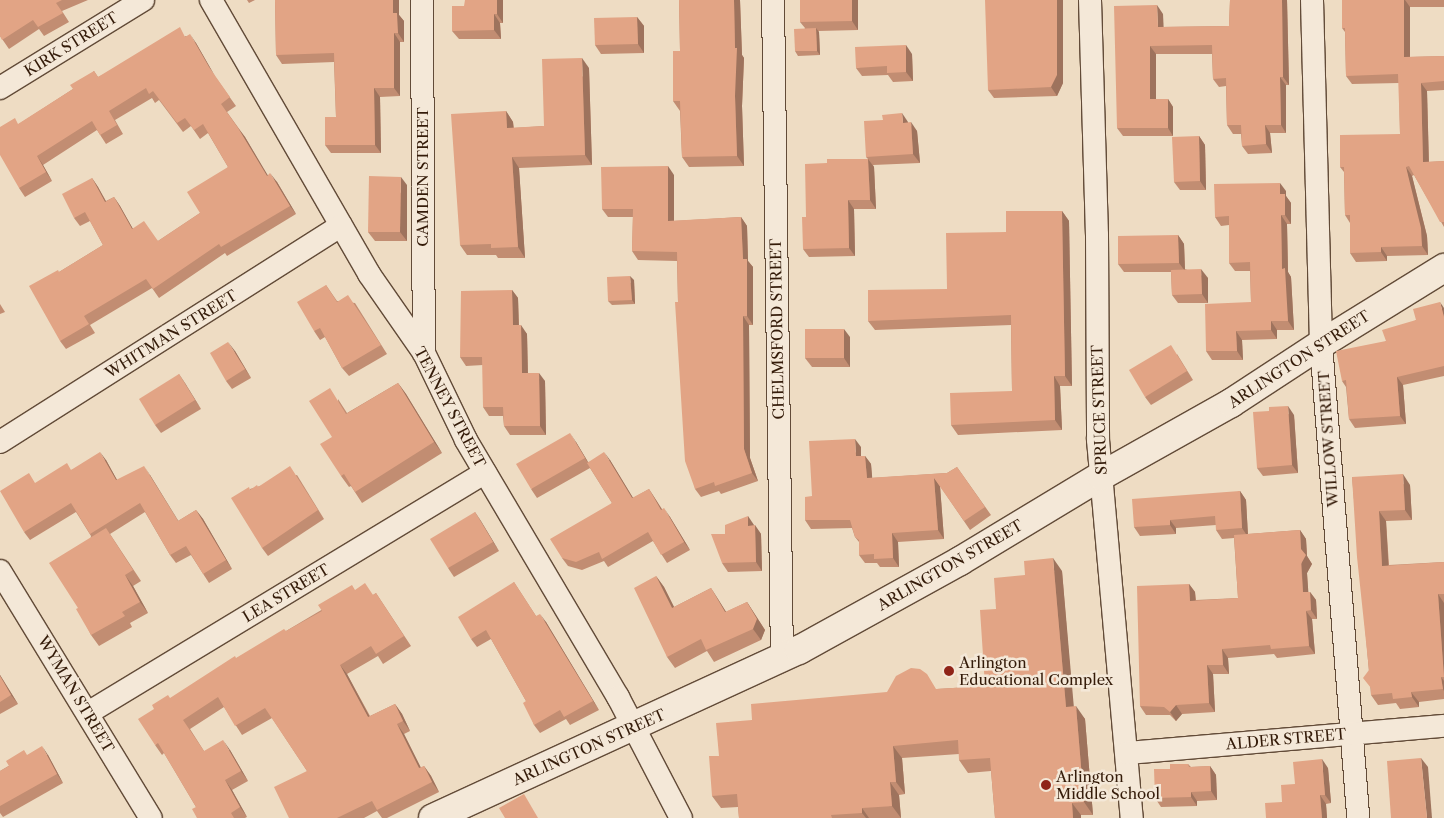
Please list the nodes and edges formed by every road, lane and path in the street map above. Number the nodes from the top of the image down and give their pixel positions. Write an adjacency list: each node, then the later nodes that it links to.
1 (143, 0): 7 (street, KIRK STREET)
2 (211, 0): 8 (street, TENNEY STREET)
3 (422, 0): 11 (street, CAMDEN STREET)
4 (773, 0): 16 (street, CHELMSFORD STREET)
5 (1090, 0): 14 (street, SPRUCE STREET)
6 (1312, 0): 10 (street, WILLOW STREET)
7 (0, 88)
8 (341, 226): 11 (street, TENNEY STREET); 12 (street, WHITMAN STREET)
9 (1444, 268): 10 (street, ARLINGTON STREET)
10 (1321, 344): 14 (street, ARLINGTON STREET); 20 (street, WILLOW STREET)
11 (424, 353): 13 (street, TENNEY STREET)
12 (0, 442)
13 (485, 473): 17 (street, LEA STREET); 19 (street, TENNEY STREET)
14 (1101, 476): 16 (street, ARLINGTON STREET); 21 (street, SPRUCE STREET)
15 (0, 571): 17 (street, WYMAN STREET)
16 (782, 658): 19 (street, ARLINGTON STREET)
17 (88, 713): 22 (street, WYMAN STREET)
18 (1444, 726): 20 (street, ALDER STREET)
19 (635, 727): 23 (street, ARLINGTON STREET); 24 (street, TENNEY STREET)
20 (1350, 733): 21 (street, ALDER STREET); 26 (street, WILLOW STREET)
21 (1128, 754): 25 (street, SPRUCE STREET)
22 (151, 818)
23 (433, 818)
24 (681, 818)
25 (1132, 818)
26 (1358, 818)

